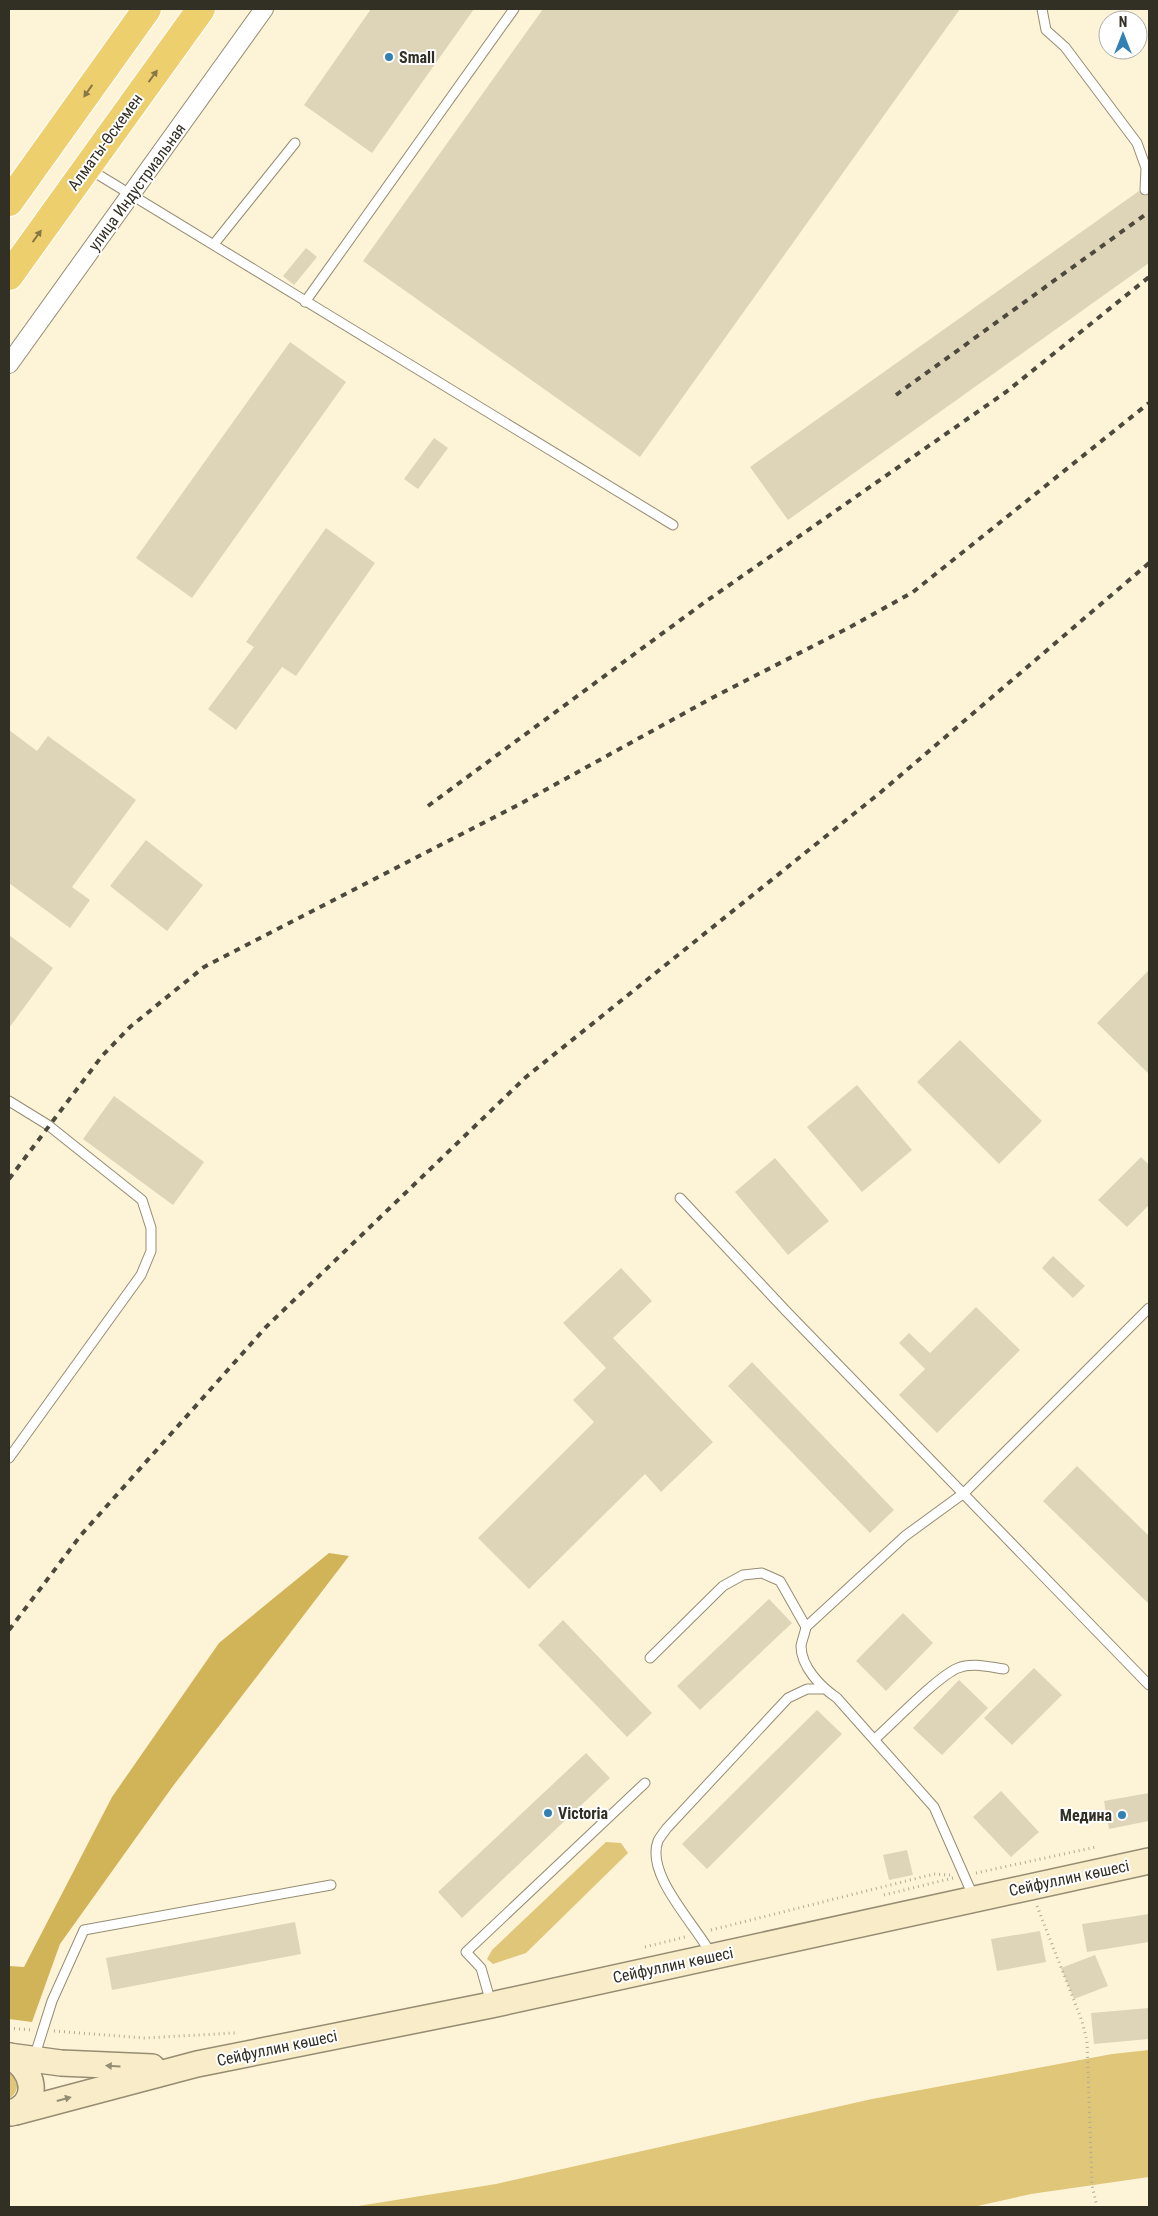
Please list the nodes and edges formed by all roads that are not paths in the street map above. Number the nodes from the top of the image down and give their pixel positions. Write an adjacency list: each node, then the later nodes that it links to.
1 (147, 9): 10 (highway, one-way to 10)
2 (201, 9): 7 (highway, Алматы-Өскемен, one-way to 2)
3 (264, 9): 9 (street, улица Индустриальная)
4 (514, 9): 13 (lane)
5 (1042, 9): 8 (lane)
6 (295, 143): 11 (lane)
7 (87, 168): 9 (lane); 12 (highway, Алматы-Өскемен, one-way to 7)
8 (1145, 190)
9 (132, 194): 11 (lane); 14 (street, улица Индустриальная)
10 (9, 202)
11 (214, 244): 13 (lane)
12 (9, 276)
13 (305, 302): 15 (lane)
14 (9, 364)
15 (673, 525)
16 (9, 1102): 19 (lane)
17 (680, 1198): 20 (lane)
18 (1149, 1308): 20 (lane)
19 (9, 1458)
20 (964, 1493): 21 (lane); 24 (lane)
21 (806, 1626): 22 (lane); 25 (lane)
22 (650, 1658)
23 (1004, 1669): 26 (lane)
24 (1149, 1685)
25 (823, 1689): 26 (lane); 31 (lane)
26 (875, 1739): 30 (lane)
27 (645, 1783): 32 (lane)
28 (1149, 1861): 30 (main road, Сейфуллин көшесі)
29 (331, 1885): 33 (lane)
30 (974, 1899): 31 (main road, Сейфуллин көшесі)
31 (712, 1956): 32 (main road, Сейфуллин көшесі)
32 (492, 2005): 34 (main road, Сейфуллин көшесі)
33 (21, 2064): 34 (main road, one-way to 33); 35 (main road)
34 (197, 2064): 35 (main road, one-way to 34)
35 (13, 2113)

